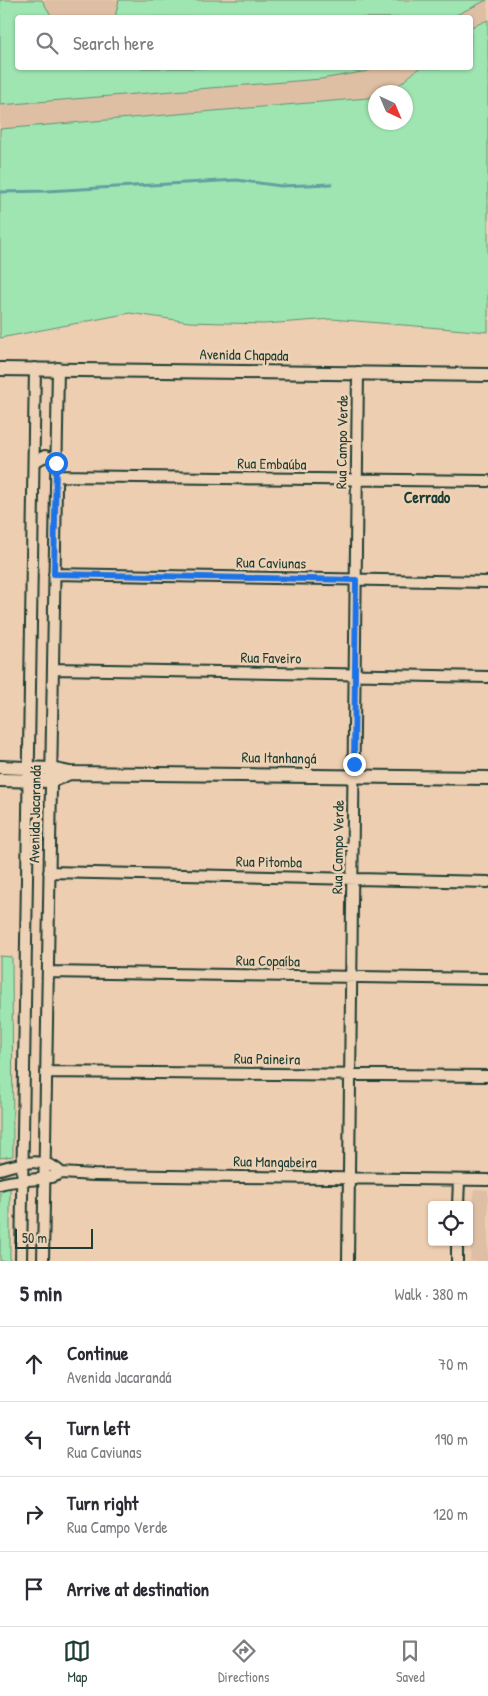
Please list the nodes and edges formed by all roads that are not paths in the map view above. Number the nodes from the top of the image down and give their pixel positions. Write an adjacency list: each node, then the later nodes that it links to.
1 (35, 368): 2 (street, Avenida Chapada); 3 (street, Avenida Chapada); 7 (street)
2 (58, 368): 4 (street, Avenida Chapada); 6 (street, Avenida Jacarandá)
3 (0, 369)
4 (358, 372): 5 (street, Avenida Chapada); 9 (street, Rua Campo Verde)
5 (488, 375)
6 (56, 459): 7 (street); 8 (street, Avenida Jacarandá)
7 (34, 462): 18 (street)
8 (56, 476): 9 (street, Rua Embaúba); 11 (street, Avenida Jacarandá)
9 (357, 480): 10 (street, Rua Embaúba); 12 (street, Rua Campo Verde)
10 (488, 481)
11 (54, 574): 12 (street, Rua Caviunas); 14 (street, Avenida Jacarandá)
12 (356, 580): 13 (street, Rua Caviunas); 15 (street, Rua Campo Verde)
13 (488, 582)
14 (53, 669): 15 (street, Rua Faveiro); 19 (street, Avenida Jacarandá)
15 (355, 674): 16 (street, Rua Faveiro); 20 (street, Rua Campo Verde)
16 (488, 677)
17 (0, 767): 18 (street, Rua Itanhangá)
18 (29, 774): 19 (street, Rua Itanhangá); 22 (street, Rua Itanhangá); 33 (street)
19 (51, 775): 20 (street, Rua Itanhangá); 23 (street, Avenida Jacarandá)
20 (354, 776): 21 (street, Rua Itanhangá); 24 (street, Rua Campo Verde)
21 (488, 778)
22 (0, 780)
23 (49, 872): 24 (street, Rua Pitomba); 26 (street, Avenida Jacarandá)
24 (352, 879): 25 (street, Rua Pitomba); 27 (street, Rua Campo Verde)
25 (488, 882)
26 (48, 972): 27 (street, Rua Copaíba); 29 (street, Avenida Jacarandá)
27 (351, 977): 28 (street, Rua Copaíba); 30 (street, Rua Campo Verde)
28 (488, 979)
29 (46, 1072): 30 (street, Rua Paineira); 32 (street, Avenida Jacarandá)
30 (350, 1075): 31 (street, Rua Paineira); 37 (street, Rua Campo Verde)
31 (488, 1076)
32 (44, 1162): 33 (street); 35 (street); 36 (street, Avenida Jacarandá)
33 (22, 1164): 34 (street); 38 (street)
34 (2, 1169)
35 (61, 1173): 36 (street); 37 (street, Rua Mangabeira)
36 (43, 1177): 38 (street); 45 (street, Avenida Jacarandá)
37 (349, 1178): 39 (street, Rua Mangabeira); 46 (street, Rua Campo Verde)
38 (22, 1179): 41 (street); 44 (street)
39 (459, 1180): 40 (street, Rua Mangabeira); 42 (street)
40 (488, 1180)
41 (4, 1183)
42 (458, 1201)
43 (457, 1246): 47 (street)
44 (21, 1261)
45 (43, 1261)
46 (348, 1261)
47 (456, 1261)

